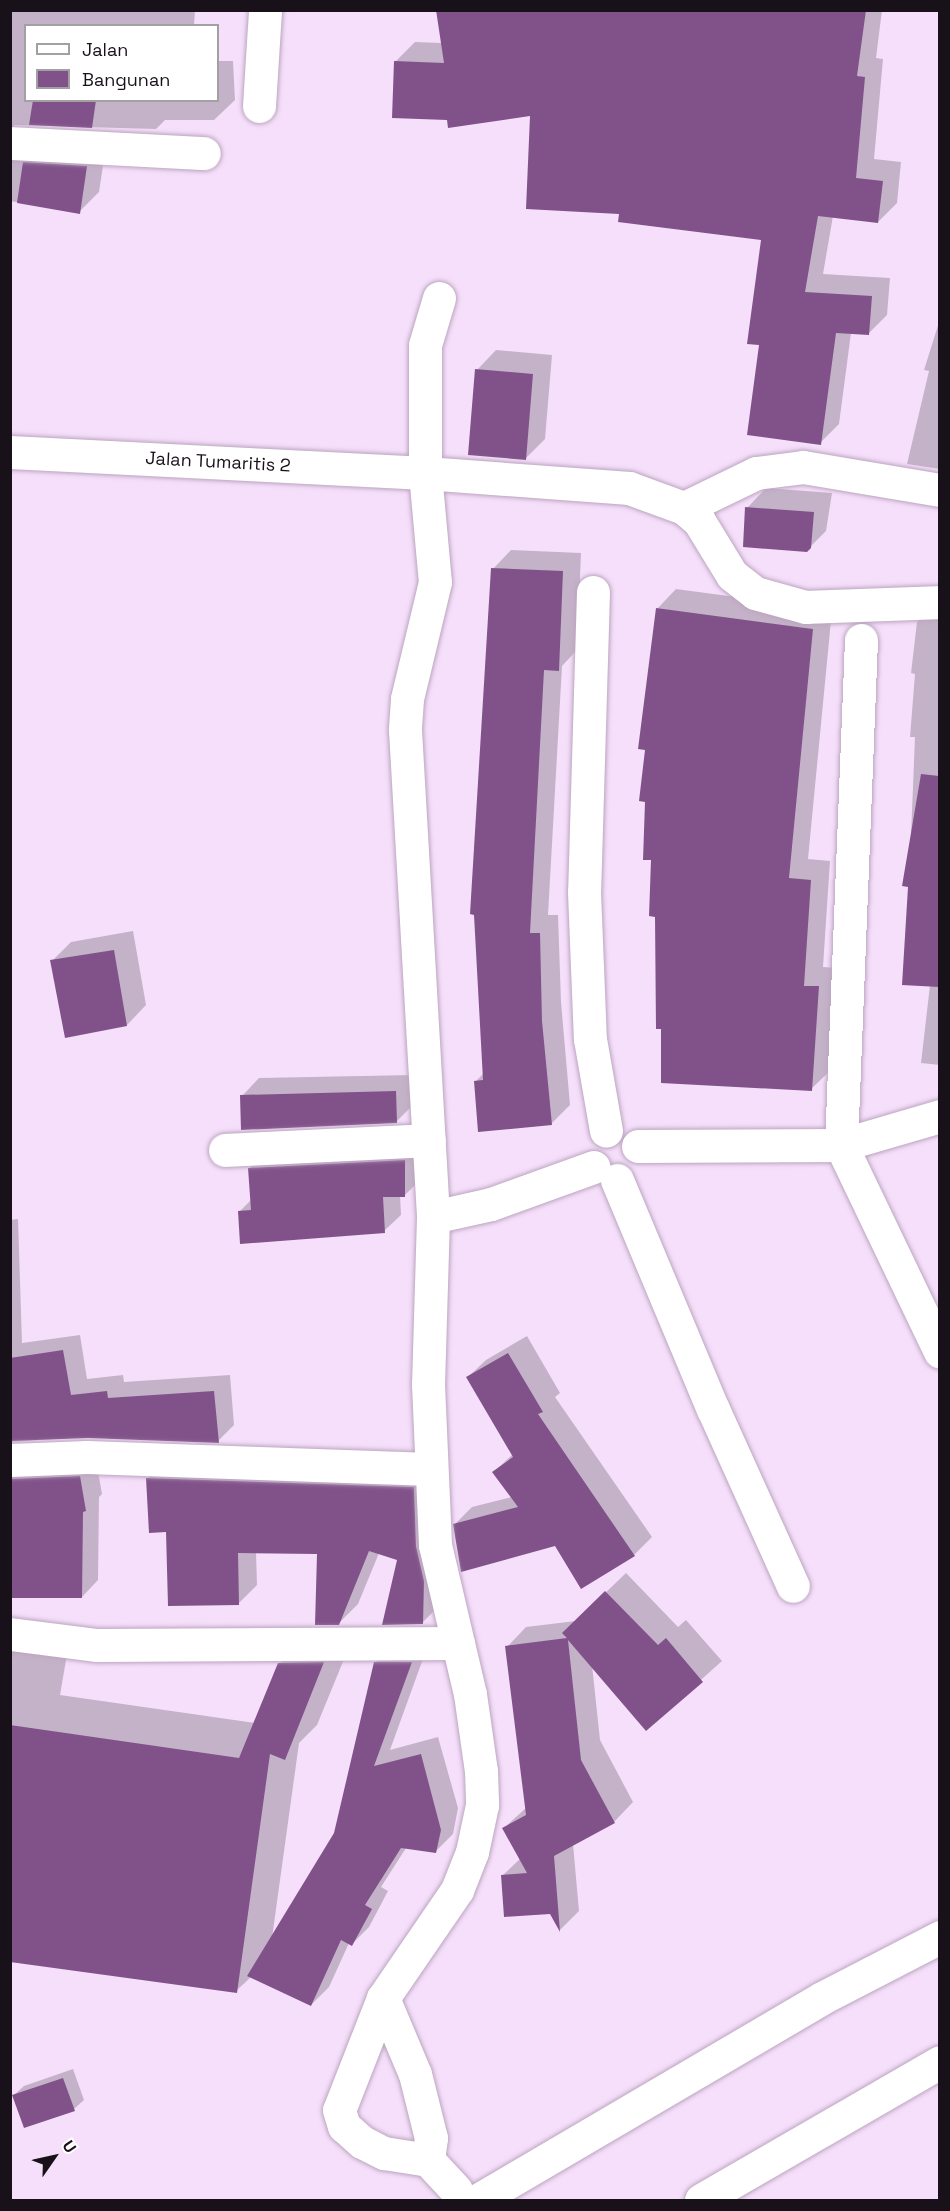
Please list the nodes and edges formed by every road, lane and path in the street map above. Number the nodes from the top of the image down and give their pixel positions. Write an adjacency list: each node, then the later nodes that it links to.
1 (265, 10): 2 (main road)
2 (259, 106)
3 (10, 143): 4 (main road)
4 (204, 153)
5 (440, 298): 7 (main road)
6 (10, 452): 7 (main road, Jalan Tumaritis 2)
7 (425, 472): 9 (main road, Jalan Tumaritis 2); 15 (main road)
8 (939, 490): 9 (main road)
9 (684, 508): 11 (main road)
10 (593, 592): 14 (main road)
11 (939, 602)
12 (861, 640): 16 (main road)
13 (939, 1116): 16 (main road)
14 (606, 1131): 17 (main road); 19 (main road)
15 (429, 1140): 18 (main road); 20 (main road)
16 (841, 1145): 17 (main road); 21 (main road)
17 (638, 1146): 19 (main road)
18 (225, 1150)
19 (605, 1174): 20 (main road); 24 (main road)
20 (433, 1216): 23 (main road)
21 (939, 1352)
22 (10, 1460): 23 (main road)
23 (431, 1469): 26 (main road)
24 (793, 1586)
25 (10, 1634): 26 (main road)
26 (458, 1643): 28 (main road)
27 (939, 1937): 31 (main road)
28 (383, 1998): 30 (main road); 30 (main road)
29 (939, 2062): 32 (main road)
30 (428, 2160): 31 (main road)
31 (467, 2195)
32 (701, 2200)

